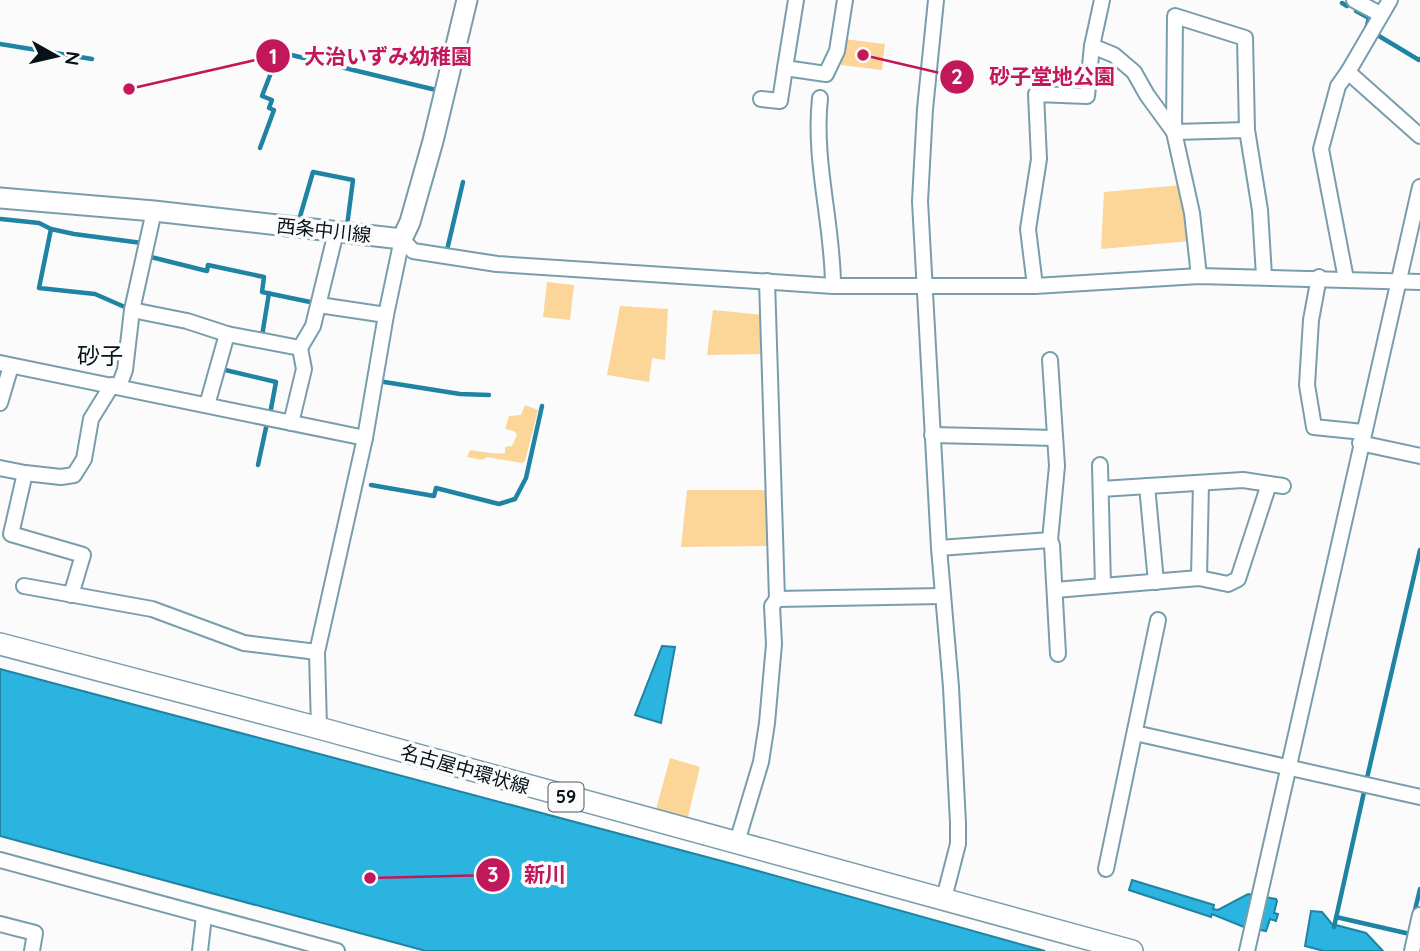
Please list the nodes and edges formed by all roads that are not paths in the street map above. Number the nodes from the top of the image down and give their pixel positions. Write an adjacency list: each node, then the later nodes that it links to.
1 (467, 0): 21 (main road)
2 (796, 0): 10 (street)
3 (845, 0): 10 (street)
4 (936, 0): 30 (street)
5 (1101, 0): 9 (street)
6 (1354, 0): 8 (street)
7 (1390, 0): 8 (street)
8 (1380, 14): 11 (street)
9 (1092, 46): 15 (street); 31 (street)
10 (785, 68): 13 (street)
11 (1348, 72): 16 (street); 25 (street)
12 (820, 98): 29 (street)
13 (761, 99)
14 (1247, 130): 15 (street); 15 (street); 23 (street)
15 (1174, 132): 22 (street)
16 (1420, 136)
17 (1420, 187): 27 (street)
18 (0, 198): 19 (main road, 西条中川線)
19 (153, 211): 20 (main road, 西条中川線); 33 (street)
20 (336, 232): 21 (main road, 西条中川線); 32 (street)
21 (402, 239): 26 (street); 34 (street)
22 (1199, 276): 23 (street); 31 (street)
23 (1264, 276): 24 (street)
24 (1319, 277): 25 (street); 46 (street)
25 (1346, 279): 27 (street)
26 (767, 281): 29 (street); 63 (street)
27 (1398, 281): 28 (street); 46 (street)
28 (1420, 282)
29 (833, 286): 30 (street)
30 (923, 286): 31 (street); 43 (street)
31 (1035, 286)
32 (319, 305): 34 (street); 36 (street)
33 (132, 310): 35 (street); 39 (street)
34 (386, 314): 44 (street)
35 (227, 334): 36 (street); 41 (street)
36 (300, 348): 42 (street)
37 (1050, 360): 45 (street)
38 (5, 365): 39 (street); 40 (street)
39 (116, 386): 41 (street); 50 (street)
40 (0, 403)
41 (207, 405): 42 (street)
42 (291, 423): 44 (street)
43 (932, 435): 45 (street); 55 (street)
44 (365, 438): 66 (street)
45 (1055, 438): 54 (street)
46 (1362, 438): 47 (street); 70 (street)
47 (1420, 456)
48 (1100, 465): 53 (street)
49 (0, 468): 50 (street)
50 (25, 473): 61 (street)
51 (1201, 483): 52 (street); 56 (street); 56 (street)
52 (1147, 486): 53 (street); 57 (street)
53 (1101, 489): 59 (street)
54 (1050, 540): 55 (street); 60 (street)
55 (939, 548): 62 (street)
56 (1199, 578): 57 (street)
57 (1156, 582): 59 (street)
58 (24, 586): 61 (street)
59 (1103, 586): 60 (street)
60 (1055, 590): 67 (street)
61 (71, 595): 66 (street)
62 (942, 596): 63 (street); 75 (street)
63 (777, 599): 72 (street)
64 (1158, 620): 69 (street)
65 (0, 644): 68 (main road, 名古屋中環状線 / 59)
66 (317, 652): 68 (street)
67 (1058, 653)
68 (319, 728): 72 (main road, 名古屋中環状線 / 59)
69 (1135, 733): 70 (street); 74 (street)
70 (1287, 769): 71 (street); 83 (street)
71 (1420, 797)
72 (737, 842): 75 (main road, 名古屋中環状線 / 59)
73 (0, 860): 77 (street)
74 (1105, 869)
75 (944, 898): 82 (main road, 名古屋中環状線 / 59)
76 (1420, 915): 84 (street)
77 (204, 916): 80 (street); 81 (street)
78 (0, 924): 79 (street)
79 (32, 951)
80 (200, 951)
81 (337, 951)
82 (1132, 951)
83 (1247, 951)
84 (1412, 951)

